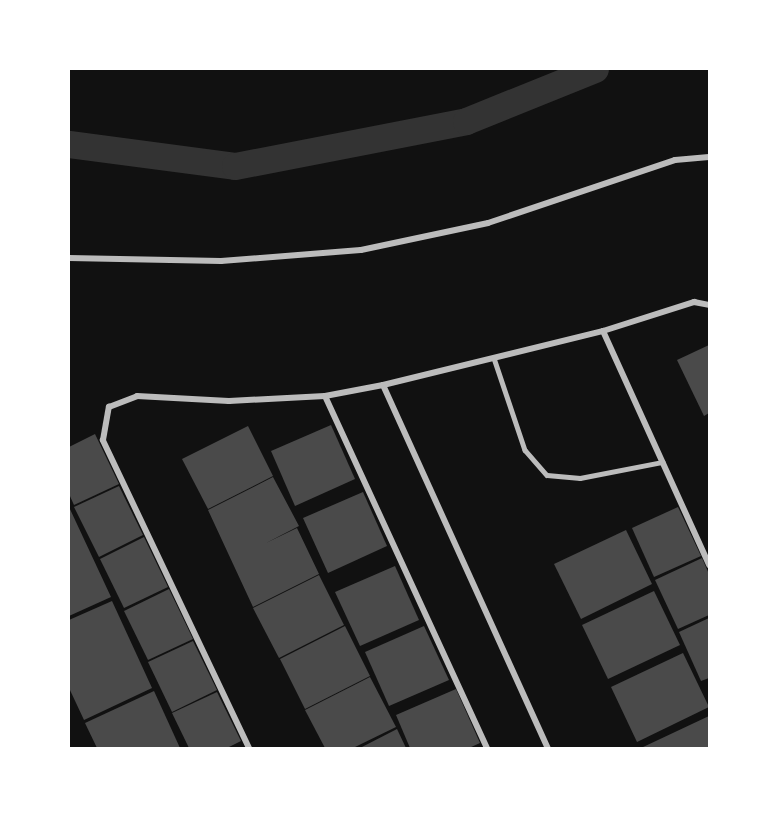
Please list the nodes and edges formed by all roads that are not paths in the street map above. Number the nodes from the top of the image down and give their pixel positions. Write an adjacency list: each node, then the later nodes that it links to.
1 (709, 157): 2 (street)
2 (69, 258)
3 (709, 305): 4 (street)
4 (603, 331): 5 (street); 8 (street)
5 (494, 358): 6 (street); 8 (lane)
6 (383, 385): 7 (street); 12 (street)
7 (325, 396): 10 (street); 11 (street)
8 (662, 462): 9 (street)
9 (709, 565)
10 (249, 748)
11 (487, 748)
12 (548, 748)

